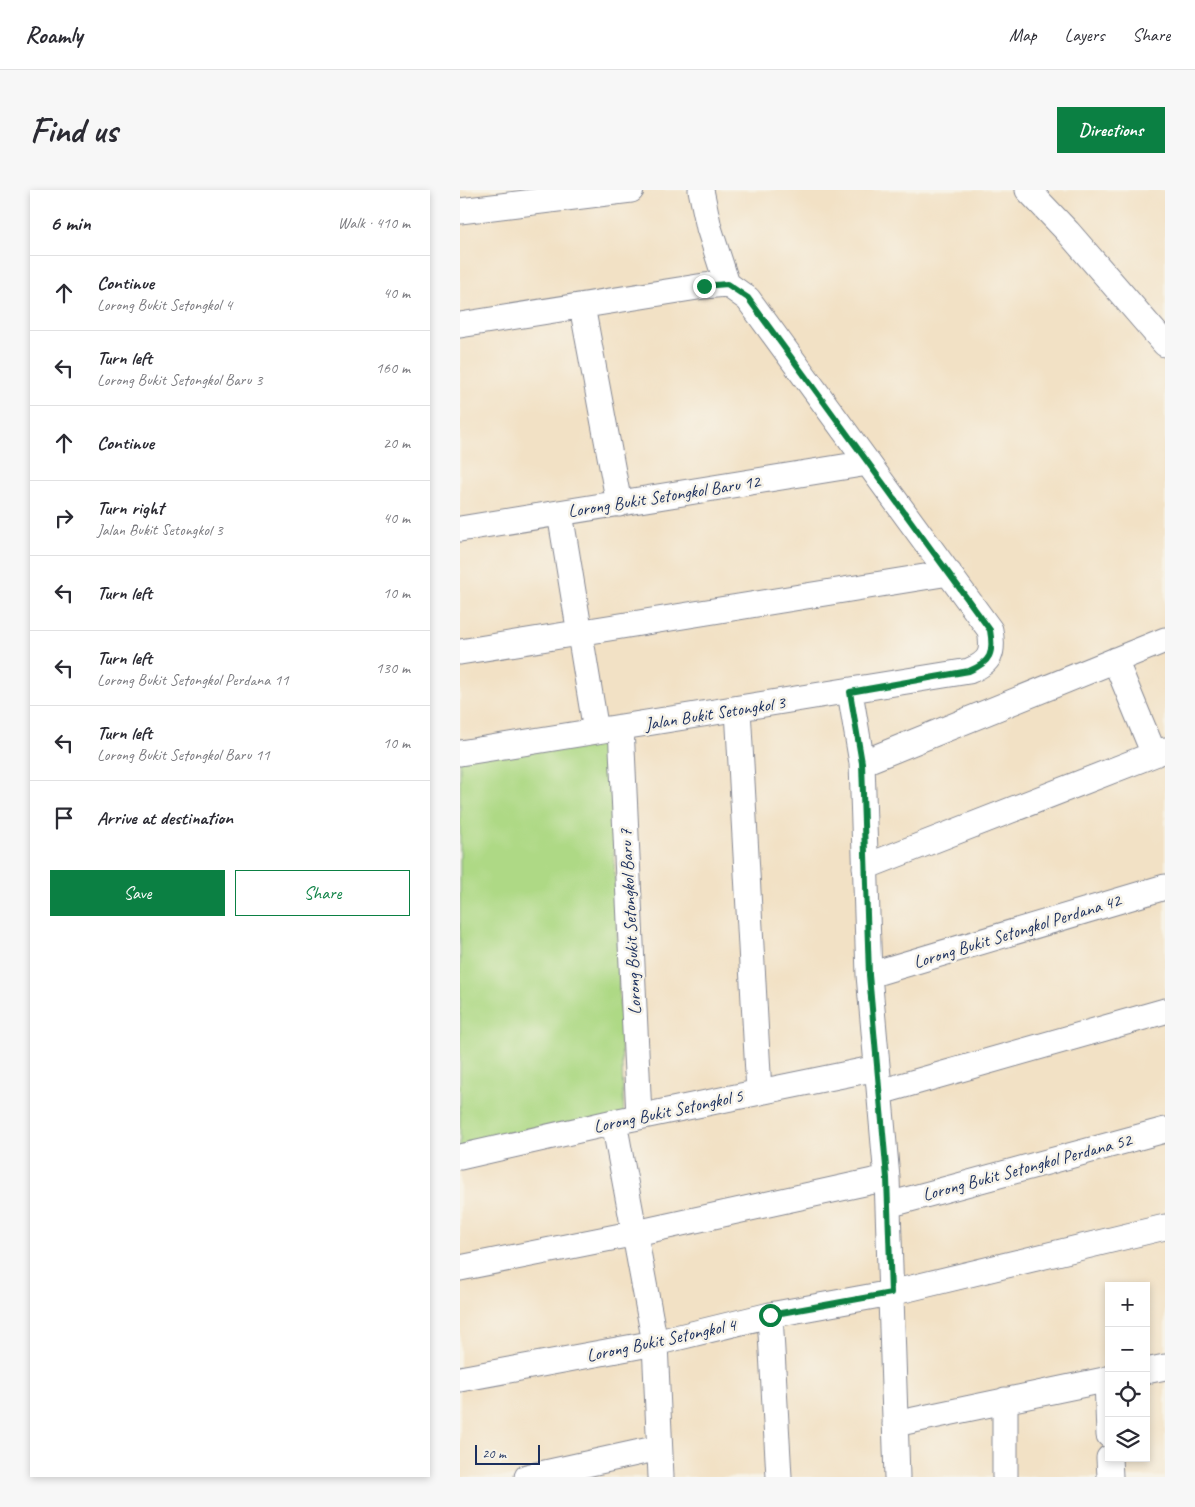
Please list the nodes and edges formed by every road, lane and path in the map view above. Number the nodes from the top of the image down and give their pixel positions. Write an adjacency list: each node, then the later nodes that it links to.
1 (631, 190): 4 (street)
2 (701, 190): 5 (street)
3 (1028, 190): 8 (street)
4 (460, 211)
5 (727, 284): 6 (street); 9 (street)
6 (582, 306): 7 (street); 10 (street)
7 (460, 325)
8 (1165, 344)
9 (868, 463): 10 (street, Lorong Bukit Setongkol Baru 12); 13 (street)
10 (619, 504): 11 (street, Lorong Bukit Setongkol Baru 12)
11 (560, 513): 12 (street, Lorong Bukit Setongkol Baru 12); 14 (street)
12 (460, 529)
13 (949, 573): 14 (street); 18 (street, Jalan Bukit Setongkol 3)
14 (580, 632): 16 (street); 21 (street)
15 (1165, 640): 17 (street)
16 (460, 652)
17 (1115, 660): 22 (street); 24 (street)
18 (850, 692): 19 (street, Jalan Bukit Setongkol 3); 24 (street)
19 (738, 709): 20 (street, Jalan Bukit Setongkol 3); 30 (street)
20 (620, 727): 21 (street, Jalan Bukit Setongkol 3); 32 (street, Lorong Bukit Setongkol Baru 7)
21 (596, 731): 23 (street, Jalan Bukit Setongkol 3)
22 (1159, 752): 25 (street)
23 (460, 753)
24 (862, 763): 25 (street)
25 (865, 867): 27 (street)
26 (1165, 887): 27 (street, Lorong Bukit Setongkol Perdana 42)
27 (869, 975): 29 (street)
28 (1165, 1011): 31 (street)
29 (877, 1068): 30 (street, Lorong Bukit Setongkol 5); 31 (street)
30 (759, 1092): 32 (street, Lorong Bukit Setongkol 5)
31 (880, 1092): 36 (street)
32 (639, 1116): 33 (street, Lorong Bukit Setongkol 5)
33 (614, 1122): 35 (street, Lorong Bukit Setongkol 5); 39 (street)
34 (1165, 1130): 37 (street, Lorong Bukit Setongkol Perdana 52)
35 (460, 1157)
36 (887, 1178): 37 (street); 39 (street)
37 (888, 1205): 41 (street)
38 (1165, 1227): 41 (street)
39 (636, 1234): 40 (street); 43 (street)
40 (460, 1268)
41 (891, 1293): 42 (street, Lorong Bukit Setongkol 4); 49 (street)
42 (770, 1315): 43 (street, Lorong Bukit Setongkol 4); 54 (street)
43 (655, 1343): 46 (street, Lorong Bukit Setongkol 4); 50 (street)
44 (1165, 1367): 45 (street)
45 (1150, 1370)
46 (460, 1379)
47 (1105, 1380): 48 (street)
48 (1005, 1400): 49 (street); 56 (street)
49 (895, 1424): 55 (street)
50 (659, 1448): 52 (street); 53 (street)
51 (1109, 1462): 57 (street)
52 (527, 1477)
53 (660, 1477)
54 (779, 1477)
55 (897, 1477)
56 (1005, 1477)
57 (1110, 1477)

